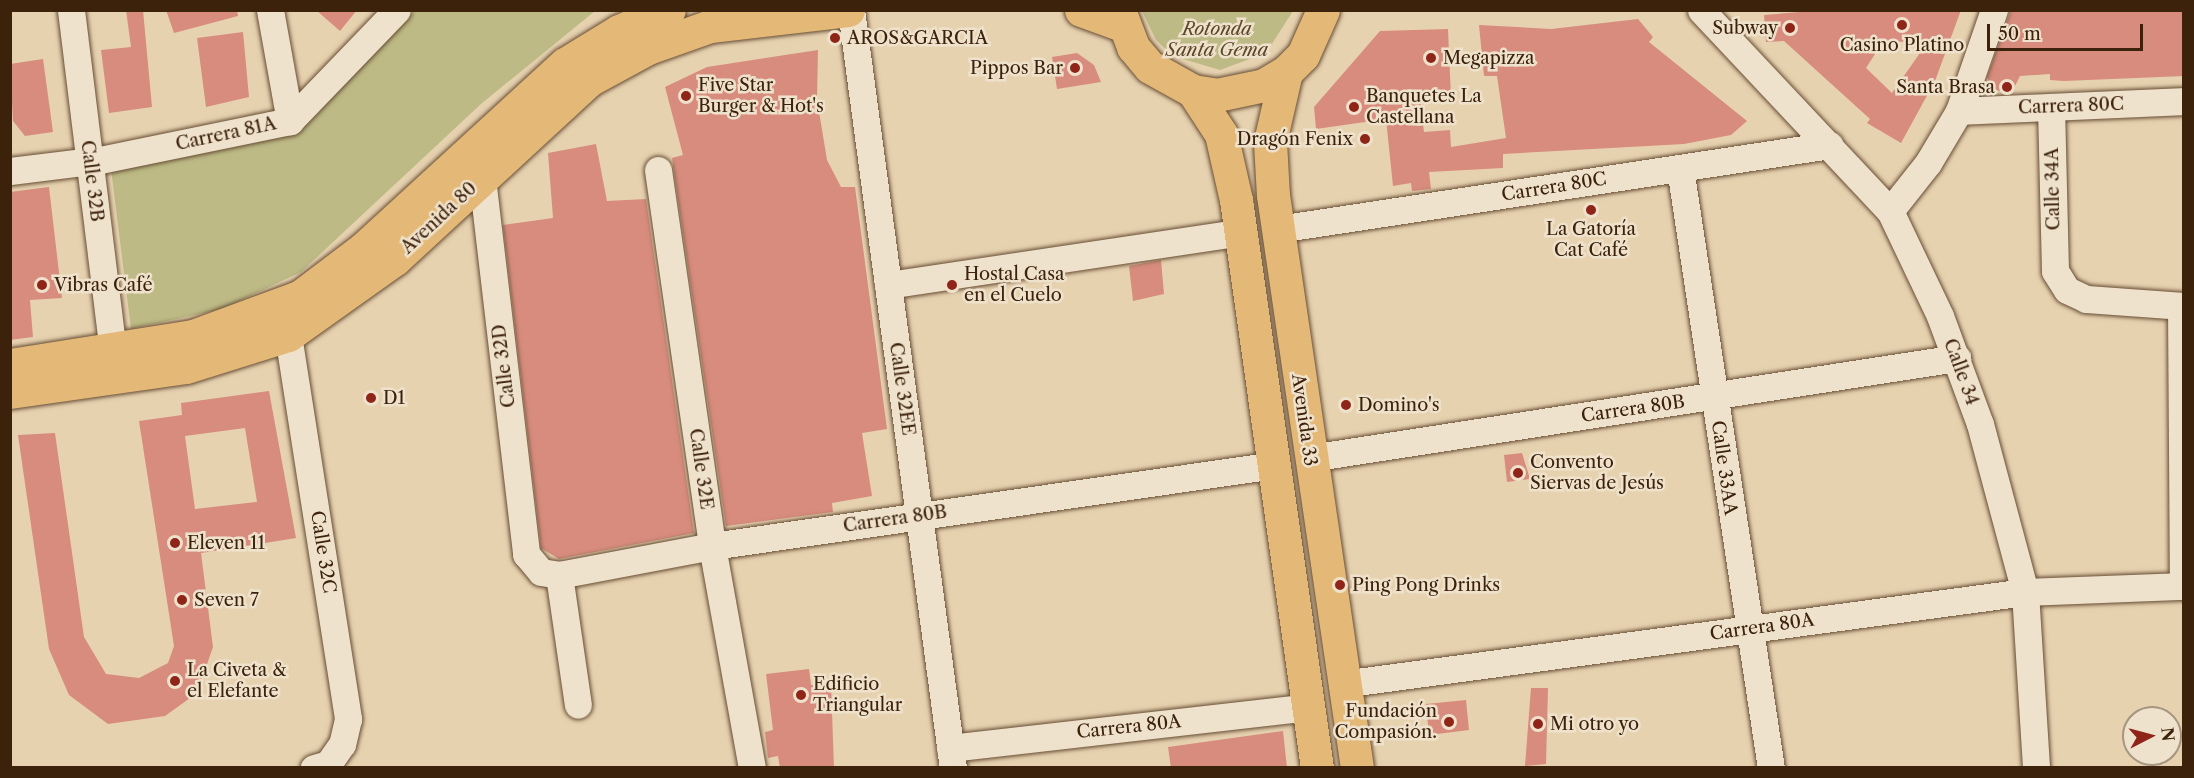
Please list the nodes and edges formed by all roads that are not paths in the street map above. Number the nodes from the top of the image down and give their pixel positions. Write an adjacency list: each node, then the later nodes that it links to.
1 (71, 10): 18 (street, Calle 32B)
2 (270, 10): 16 (street)
3 (397, 10): 16 (street, Carrera 81A)
4 (669, 10): 29 (main road, Avenida 80)
5 (849, 10): 22 (main road, Avenida 80); 26 (street, Calle 32EE)
6 (1082, 10): 10 (main road)
7 (1701, 10): 17 (street)
8 (1994, 10): 15 (street)
9 (1327, 16): 11 (main road)
10 (1121, 18): 12 (main road)
11 (1286, 72): 12 (main road); 24 (main road, Avenida 33)
12 (1193, 91): 25 (main road, Avenida 33)
13 (2184, 101): 14 (street, Carrera 80C)
14 (2051, 107): 15 (street, Carrera 80C); 27 (street, Calle 34A)
15 (1959, 111): 23 (street)
16 (290, 121): 18 (street, Carrera 81A)
17 (1830, 145): 19 (street, Carrera 80C); 23 (street)
18 (90, 161): 21 (street, Carrera 81A); 29 (street, Calle 32B)
19 (1680, 168): 24 (street, Carrera 80C); 33 (street, Calle 33AA)
20 (658, 170): 37 (street, Calle 32E)
21 (10, 171)
22 (482, 178): 28 (main road, Avenida 80); 38 (street, Calle 32D)
23 (1890, 211): 30 (street, Calle 34)
24 (1278, 229): 34 (main road, Avenida 33)
25 (1241, 232): 26 (street); 35 (main road, Avenida 33)
26 (888, 285): 36 (street, Calle 32EE)
27 (2182, 306): 39 (street)
28 (288, 335): 32 (main road, Avenida 80); 46 (street, Calle 32C)
29 (113, 351): 31 (main road, Avenida 80)
30 (1957, 358): 33 (street, Carrera 80B); 40 (street, Calle 34)
31 (10, 365)
32 (10, 392)
33 (1714, 397): 34 (street, Carrera 80B); 41 (street, Calle 33AA)
34 (1310, 458): 42 (main road, Avenida 33)
35 (1275, 465): 36 (street, Carrera 80B); 44 (main road, Avenida 33)
36 (919, 515): 37 (street, Carrera 80B); 45 (street, Calle 32EE)
37 (711, 546): 38 (street, Carrera 80B); 47 (street, Calle 32E)
38 (559, 575): 43 (street)
39 (2183, 586): 40 (street, Carrera 80A)
40 (2025, 592): 41 (street, Carrera 80A); 51 (street, Calle 34)
41 (1747, 629): 42 (street, Carrera 80A); 50 (street, Calle 33AA)
42 (1342, 684): 49 (main road, Avenida 33)
43 (578, 705)
44 (1309, 707): 45 (street, Carrera 80A); 48 (main road, Avenida 33)
45 (951, 758)
46 (321, 766)
47 (752, 768)
48 (1317, 768)
49 (1357, 768)
50 (1771, 768)
51 (2036, 768)

